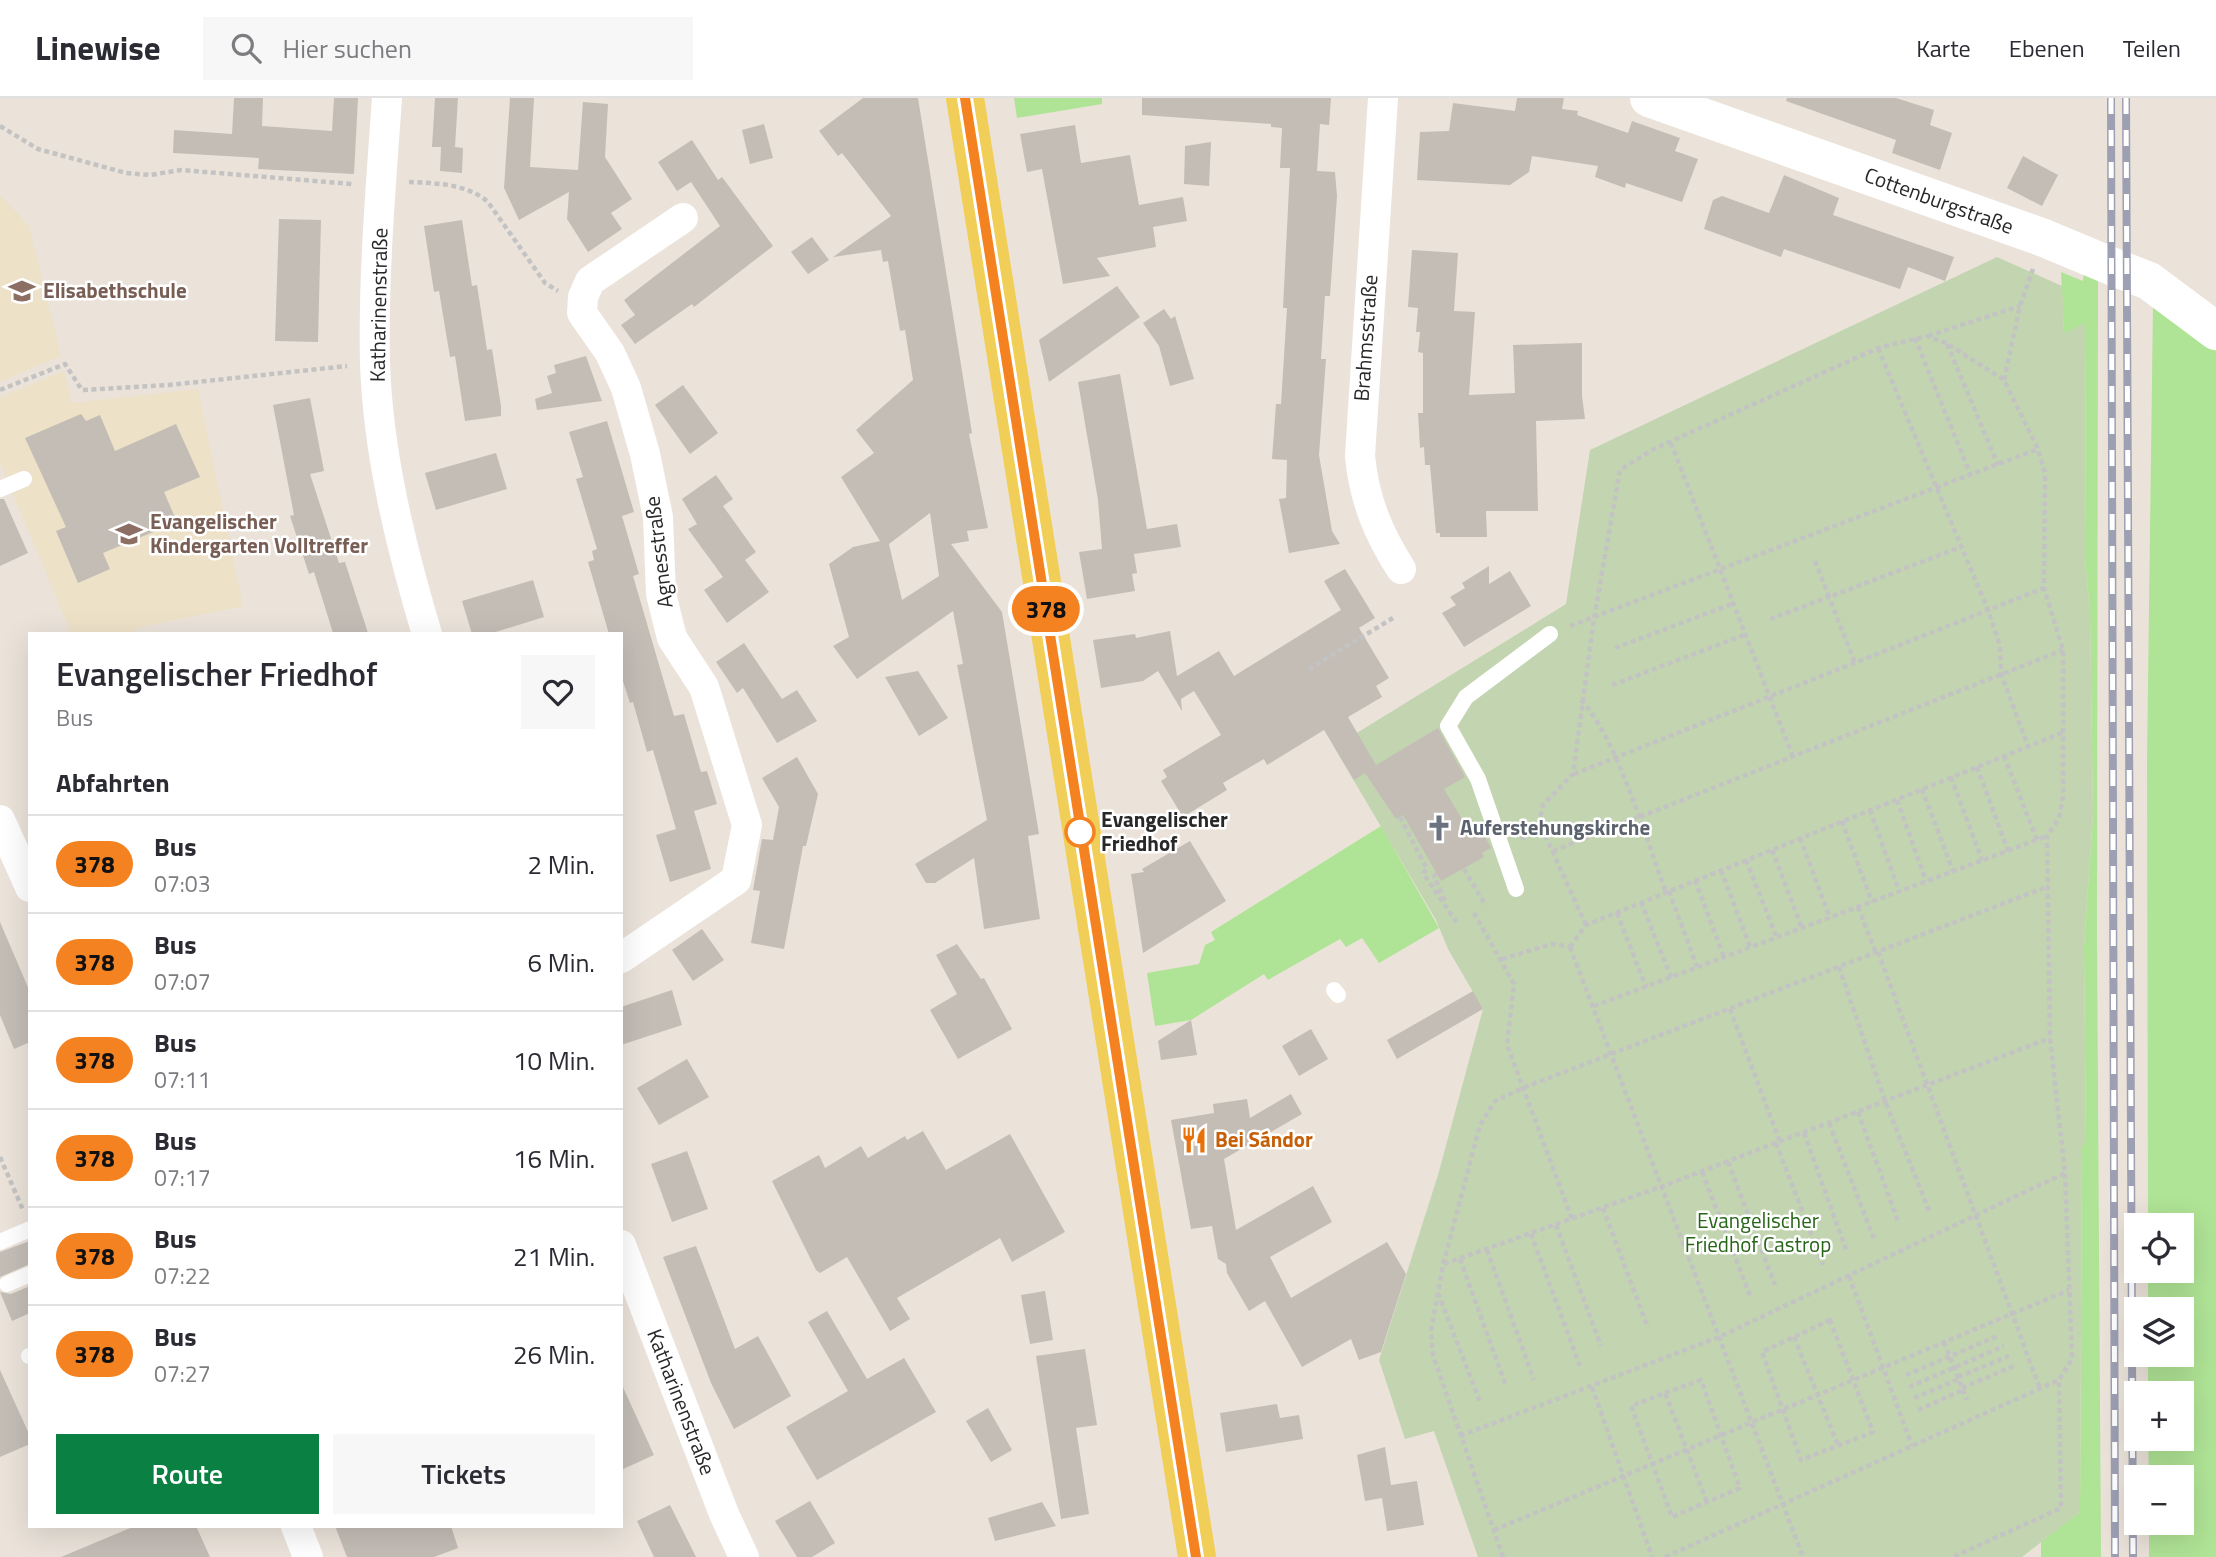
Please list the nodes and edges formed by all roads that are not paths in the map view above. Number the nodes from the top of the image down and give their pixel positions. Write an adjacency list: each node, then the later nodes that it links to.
1 (387, 98): 10 (street, Katharinenstraße)
2 (965, 98): 24 (main road)
3 (1383, 98): 9 (street, Brahmsstraße)
4 (1649, 98): 6 (street, Cottenburgstraße)
5 (683, 218): 15 (street, Agnesstraße)
6 (2216, 331)
7 (24, 479): 8 (lane)
8 (0, 489)
9 (1401, 569)
10 (426, 632)
11 (1550, 634): 14 (lane)
12 (2, 829): 13 (street)
13 (28, 883)
14 (1516, 889)
15 (623, 957)
16 (27, 1222): 17 (lane)
17 (0, 1242)
18 (623, 1250): 23 (street, Katharinenstraße)
19 (28, 1275): 20 (lane)
20 (7, 1284)
21 (297, 1528): 22 (street)
22 (308, 1557)
23 (744, 1557)
24 (1196, 1557)

